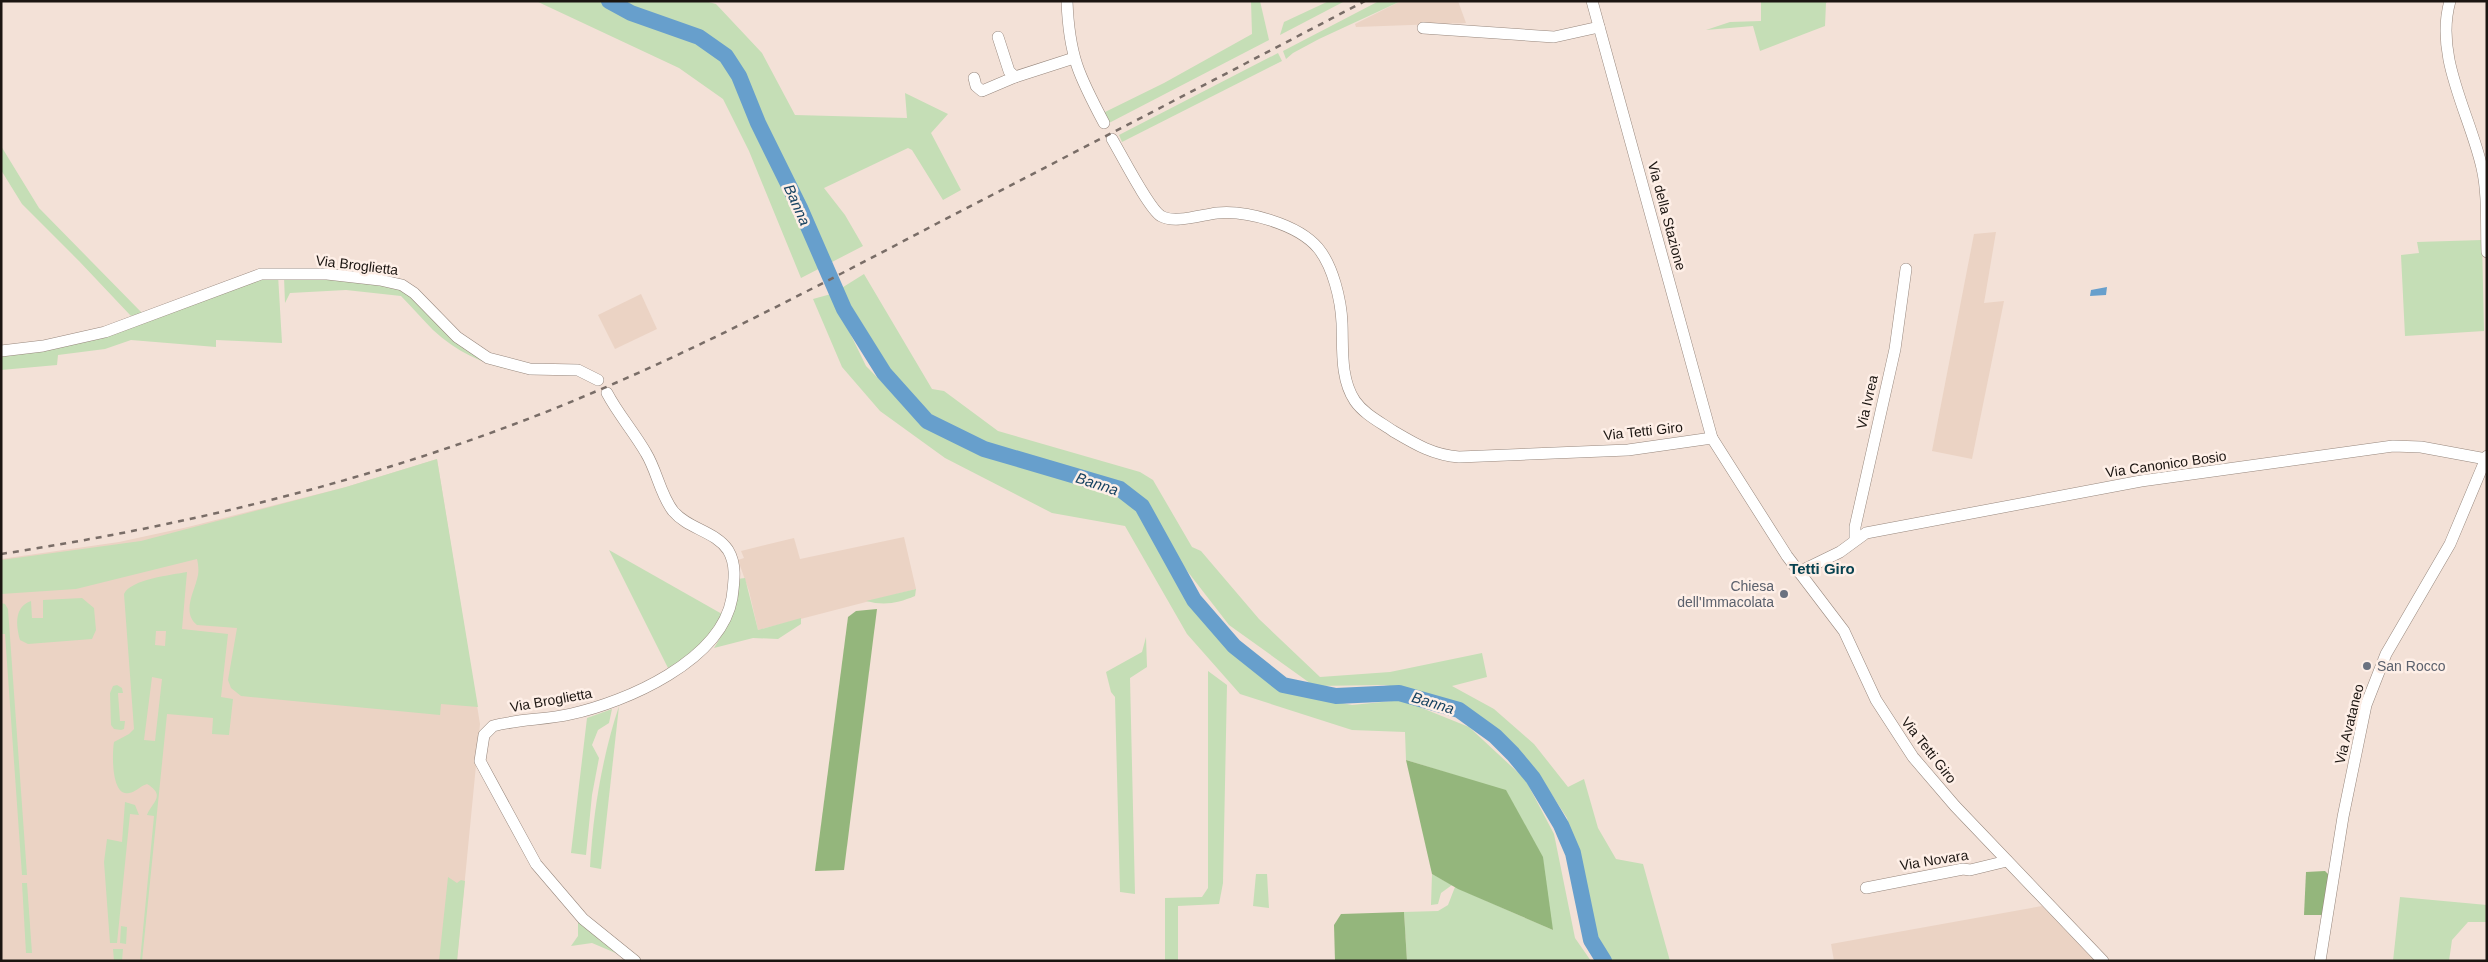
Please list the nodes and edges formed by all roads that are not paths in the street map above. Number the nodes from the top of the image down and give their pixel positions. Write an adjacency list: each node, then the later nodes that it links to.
1 (1067, 1): 7 (street)
2 (1592, 1): 4 (street, Via della Stazione)
3 (2450, 1): 12 (street)
4 (1599, 27): 5 (street); 17 (street, Via della Stazione)
5 (1423, 28)
6 (998, 37): 8 (street)
7 (1074, 58): 8 (street); 10 (street)
8 (1016, 77): 9 (street)
9 (974, 78)
10 (1104, 123)
11 (1112, 139): 17 (street, Via Tetti Giro)
12 (2487, 252)
13 (1906, 269): 19 (street, Via Ivrea)
14 (1, 351): 15 (street, Via Broglietta)
15 (598, 380)
16 (607, 393): 23 (street, Via Broglietta)
17 (1712, 438): 20 (street, Via Tetti Giro)
18 (2486, 458): 19 (street, Via Canonico Bosio); 25 (street, Via Avataneo)
19 (1855, 540): 20 (street, Via Canonico Bosio)
20 (1799, 572): 21 (street, Via Tetti Giro)
21 (2007, 861): 22 (street, Via Novara); 24 (street, Via Tetti Giro)
22 (1866, 888)
23 (635, 961)
24 (2103, 961)
25 (2320, 961)

